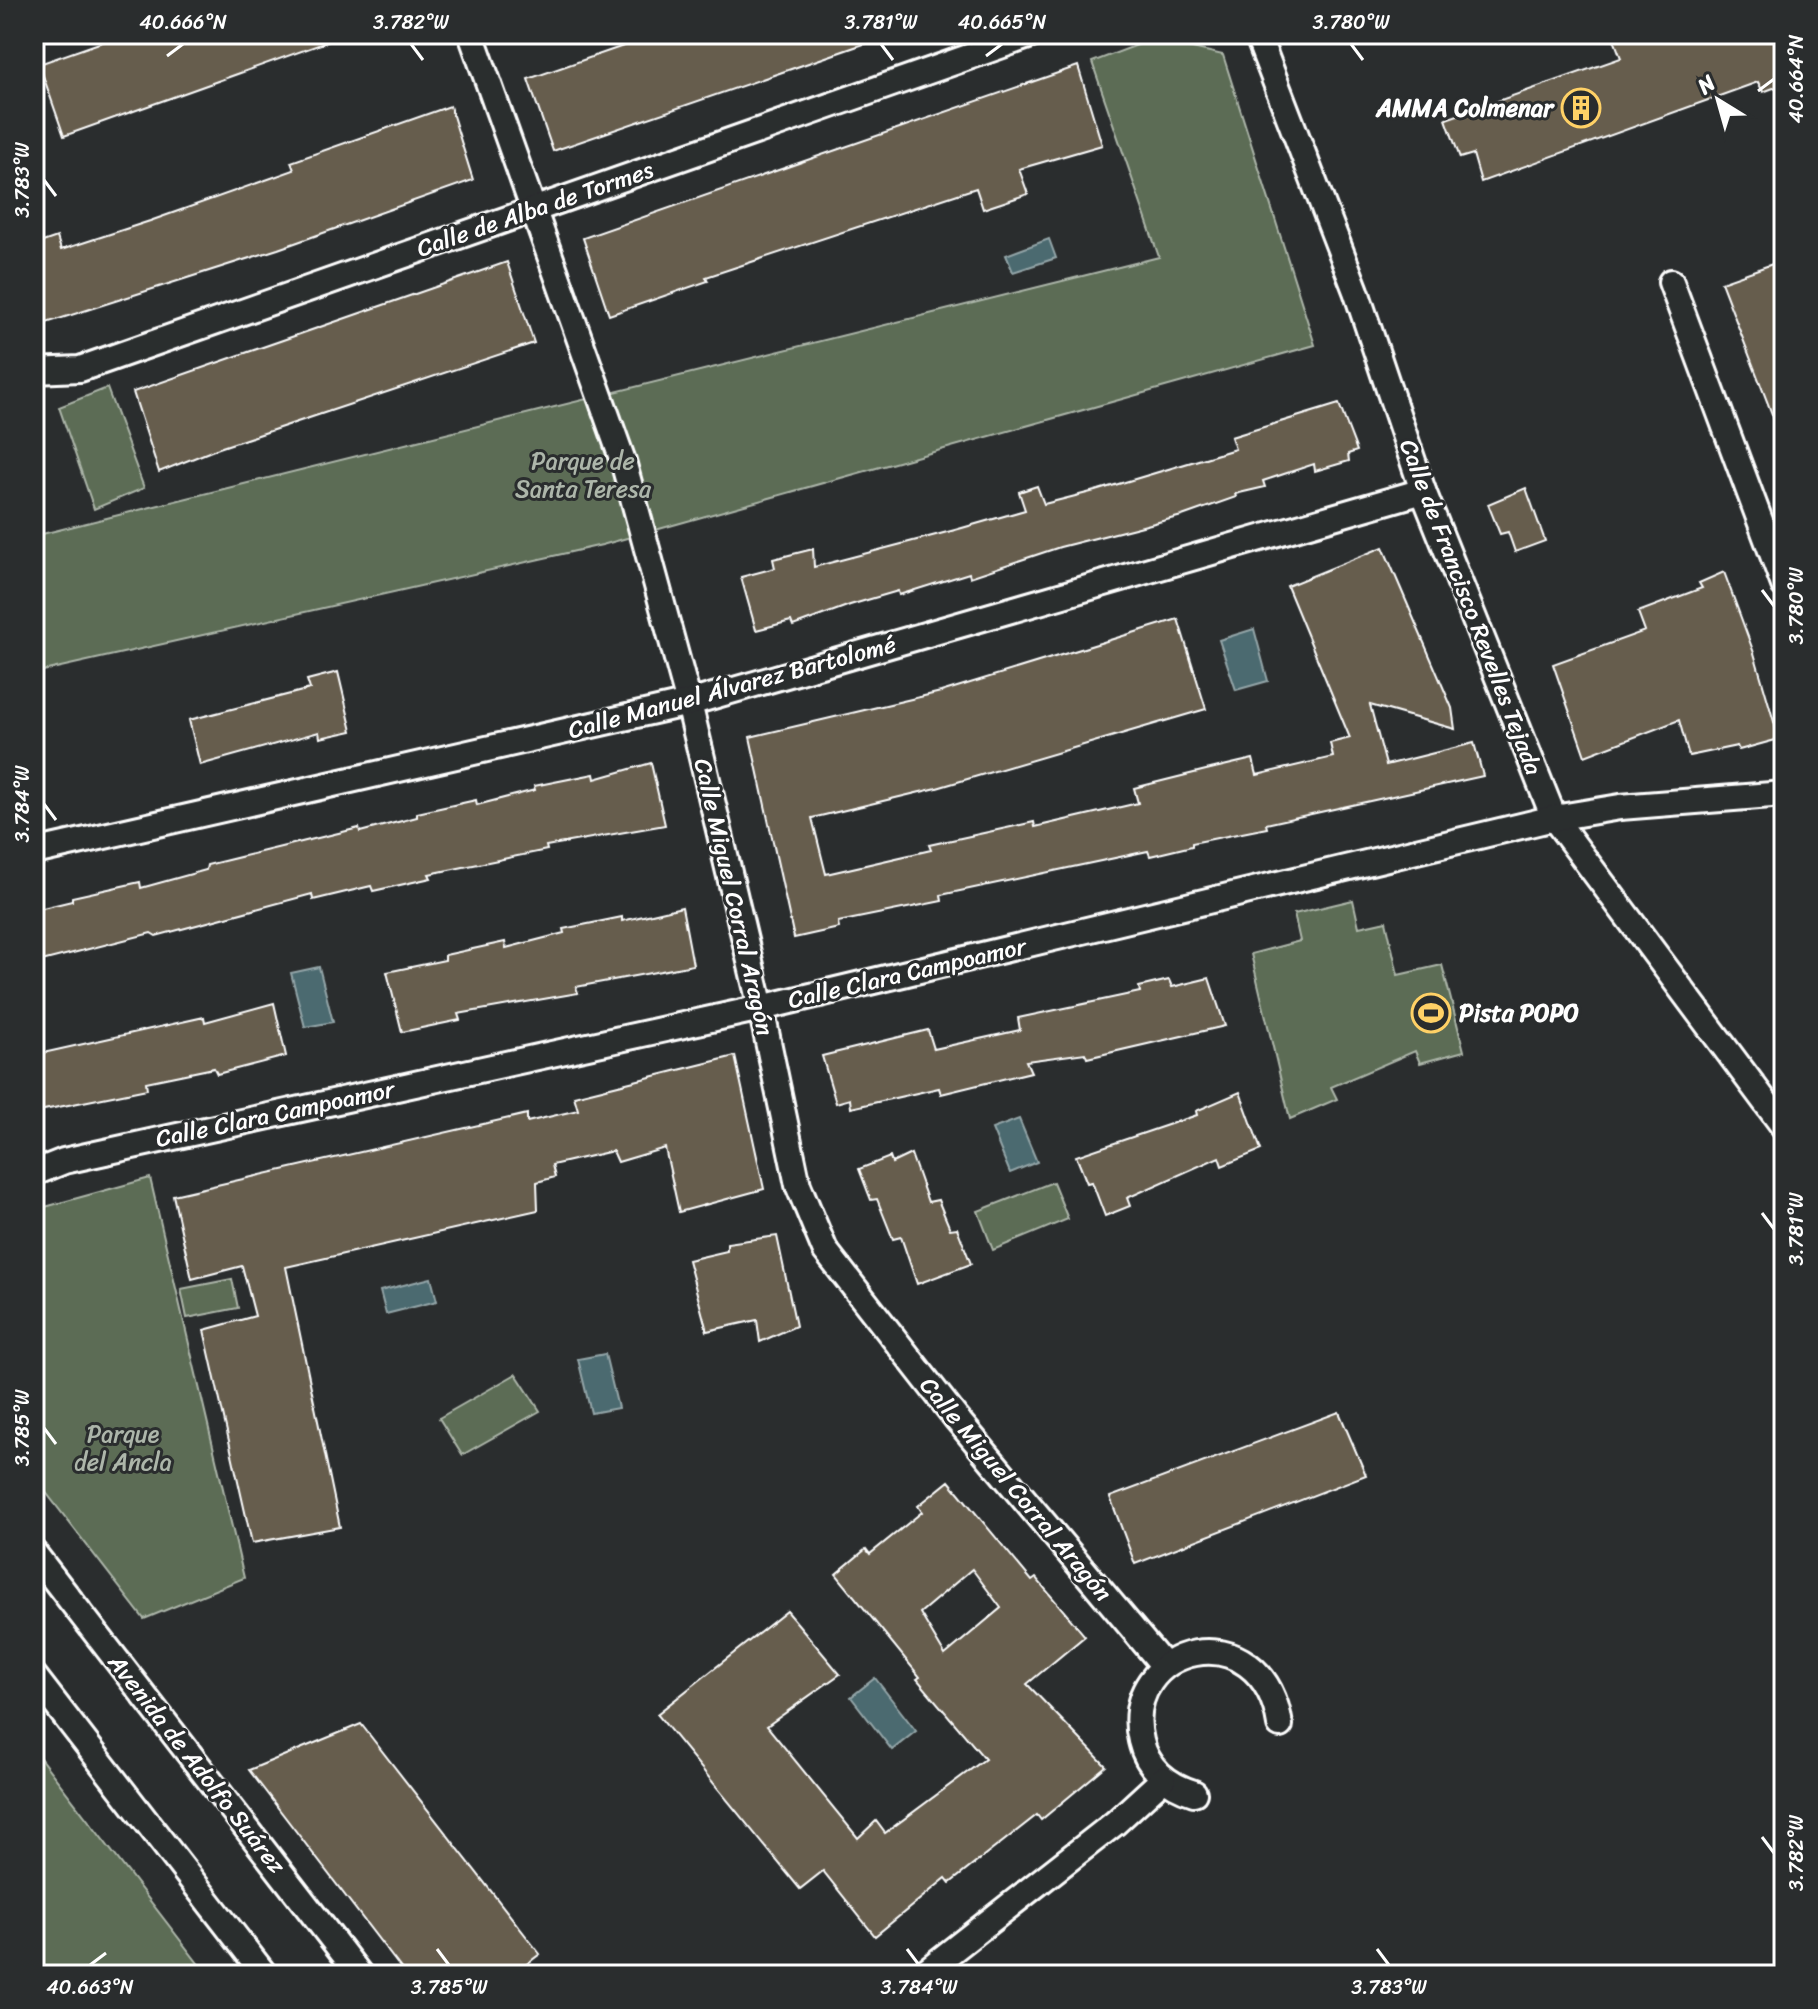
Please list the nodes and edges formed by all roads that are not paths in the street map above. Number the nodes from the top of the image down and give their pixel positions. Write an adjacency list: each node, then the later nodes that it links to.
1 (471, 34): 4 (street, Calle Miguel Corral Aragón)
2 (1034, 34): 4 (street, Calle de Alba de Tormes)
3 (1257, 34): 7 (street, Calle de Francisco Revelles Tejada)
4 (536, 209): 6 (street, Calle de Alba de Tormes); 9 (street, Calle Miguel Corral Aragón)
5 (1671, 282): 8 (street)
6 (34, 371)
7 (1423, 491): 9 (street, Calle Manuel Álvarez Bartolomé); 11 (street, Calle de Francisco Revelles Tejada)
8 (1784, 585)
9 (689, 703): 12 (street, Calle Manuel Álvarez Bartolomé); 13 (street, Calle Miguel Corral Aragón)
10 (1784, 794): 11 (street, Calle Clara Campoamor)
11 (1554, 818): 13 (street, Calle Clara Campoamor); 14 (street, Calle de Francisco Revelles Tejada)
12 (34, 852)
13 (761, 1008): 15 (street, Calle Clara Campoamor); 17 (street, Calle Miguel Corral Aragón)
14 (1784, 1127)
15 (34, 1173)
16 (34, 1553): 23 (street, Avenida de Adolfo Suárez)
17 (1164, 1666): 19 (street); 20 (street)
18 (34, 1676): 22 (street)
19 (1280, 1725)
20 (1163, 1779): 21 (street); 24 (street)
21 (1194, 1793)
22 (265, 1975)
23 (360, 1975)
24 (921, 1975)

